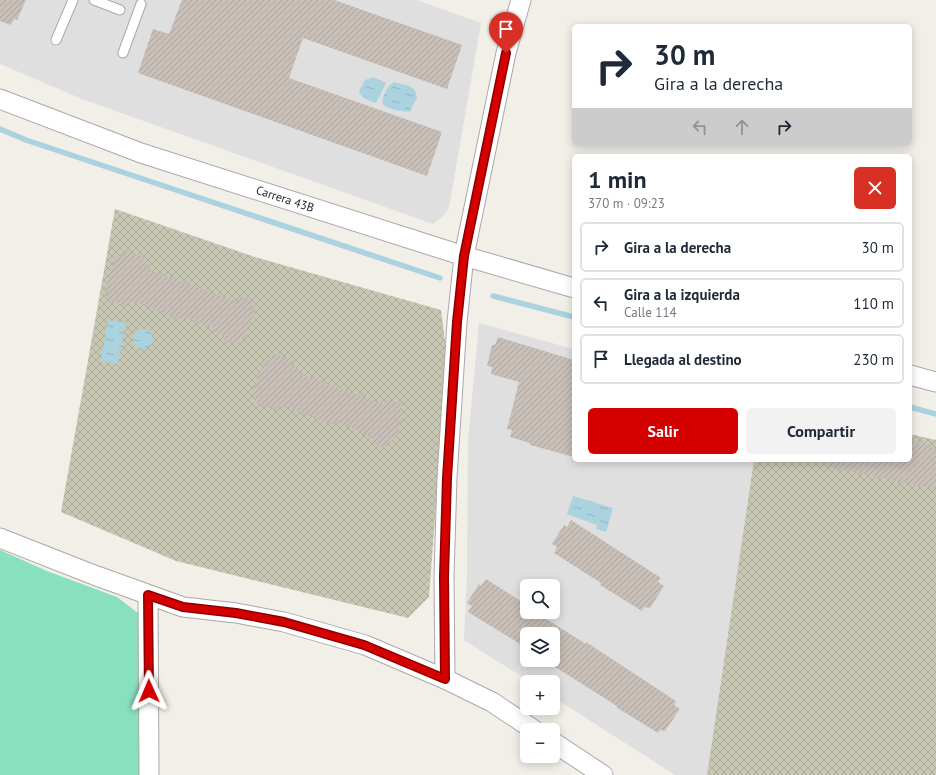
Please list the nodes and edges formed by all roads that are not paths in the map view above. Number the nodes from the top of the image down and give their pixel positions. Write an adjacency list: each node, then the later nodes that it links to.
1 (73, 0): 6 (lane)
2 (94, 0): 5 (lane)
3 (521, 0): 9 (street)
4 (141, 4): 7 (lane)
5 (120, 10)
6 (56, 40)
7 (123, 53)
8 (0, 99): 9 (street, Carrera 43B)
9 (464, 256): 10 (street, Carrera 43B); 15 (street)
10 (572, 287)
11 (912, 376): 12 (street)
12 (936, 382)
13 (0, 538): 14 (street)
14 (148, 595): 15 (street); 18 (street)
15 (445, 679): 16 (street)
16 (524, 723)
17 (560, 747): 19 (street)
18 (149, 775)
19 (603, 775)

